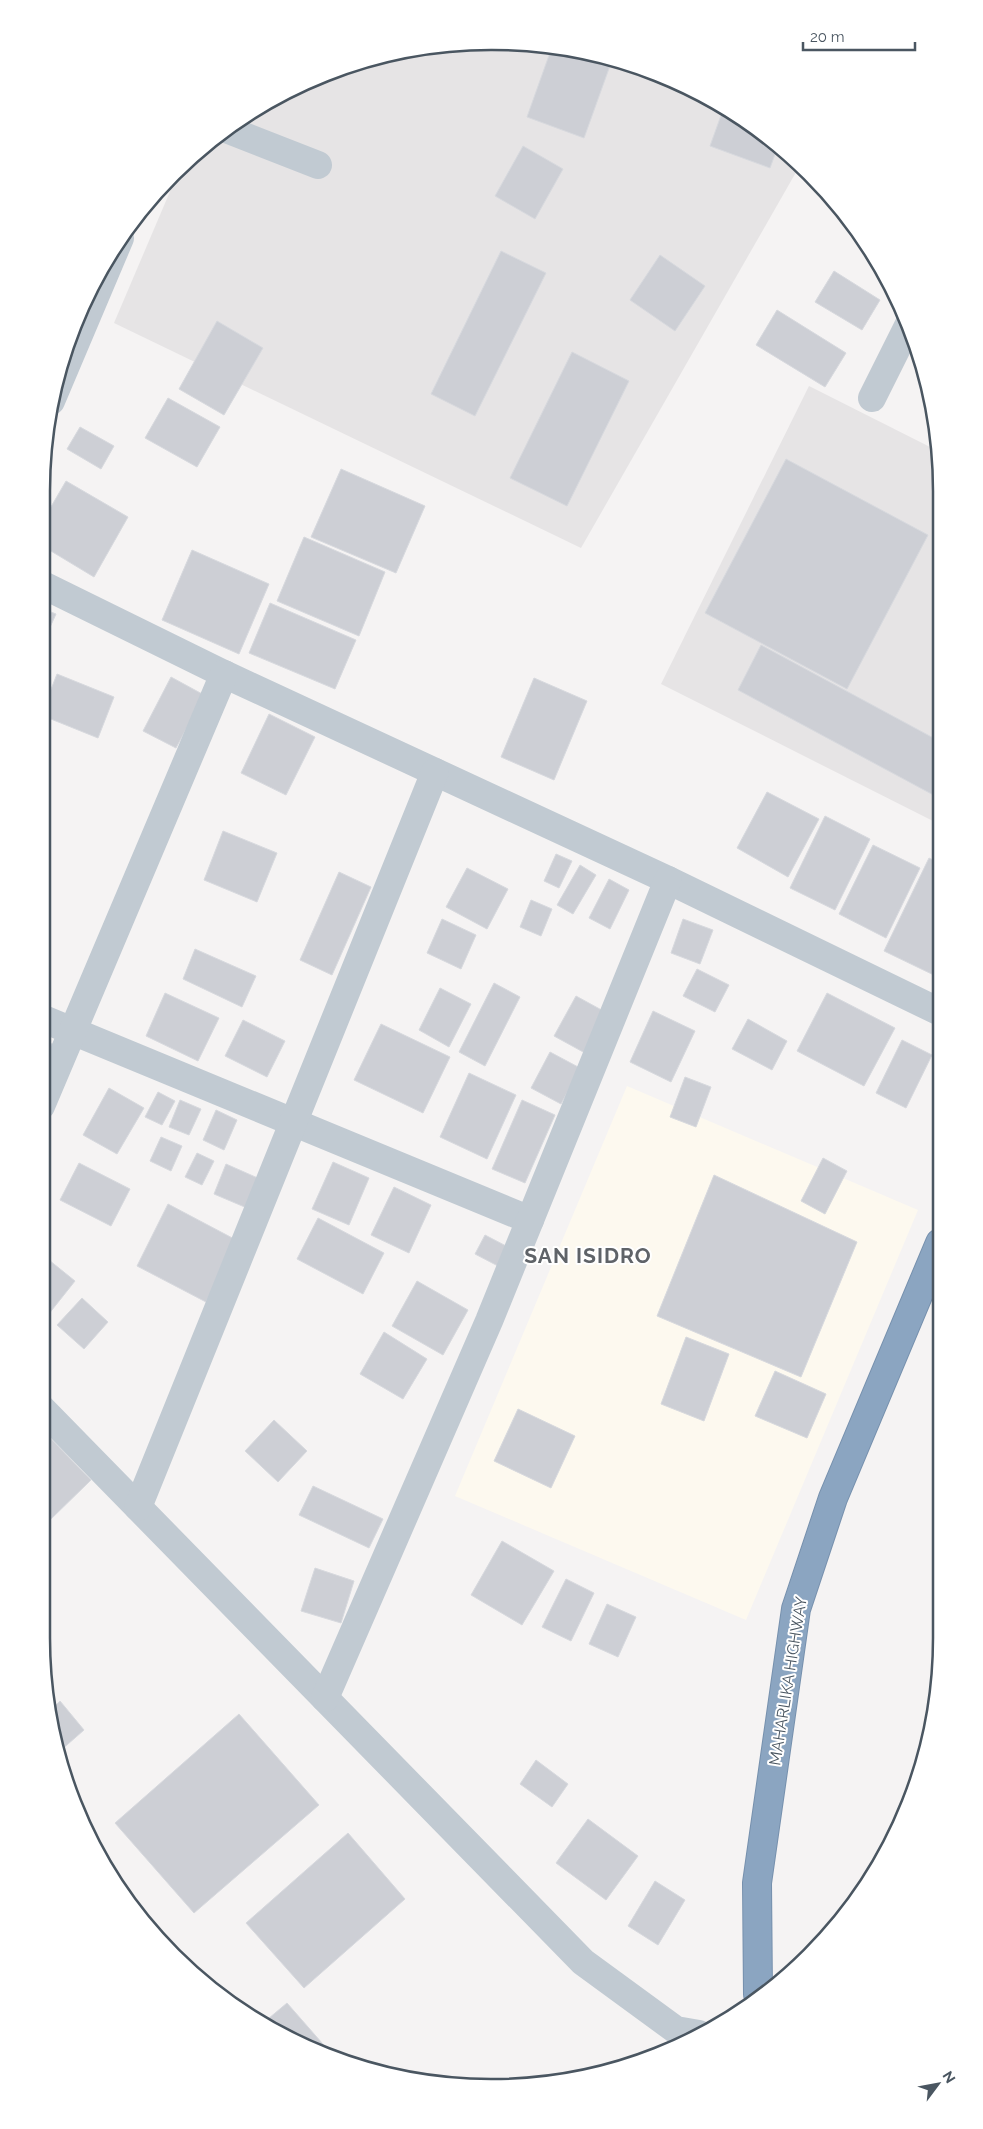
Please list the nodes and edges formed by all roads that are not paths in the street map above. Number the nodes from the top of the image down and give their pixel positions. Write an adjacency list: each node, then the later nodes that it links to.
1 (234, 133): 2 (street)
2 (318, 165)
3 (904, 335): 4 (street)
4 (872, 398)
5 (50, 588): 6 (street)
6 (224, 674): 7 (street); 11 (street)
7 (435, 772): 8 (street); 13 (street)
8 (668, 880): 9 (street); 14 (street)
9 (933, 1009)
10 (50, 1022): 11 (street)
11 (73, 1032): 12 (street); 13 (street)
12 (50, 1085)
13 (294, 1123): 14 (street); 17 (street)
14 (530, 1220): 18 (street)
15 (933, 1261): 19 (highway, MAHARLIKA HIGHWAY)
16 (50, 1417): 17 (street)
17 (138, 1507): 18 (street)
18 (325, 1698): 20 (street)
19 (758, 1990)
20 (689, 2032)

